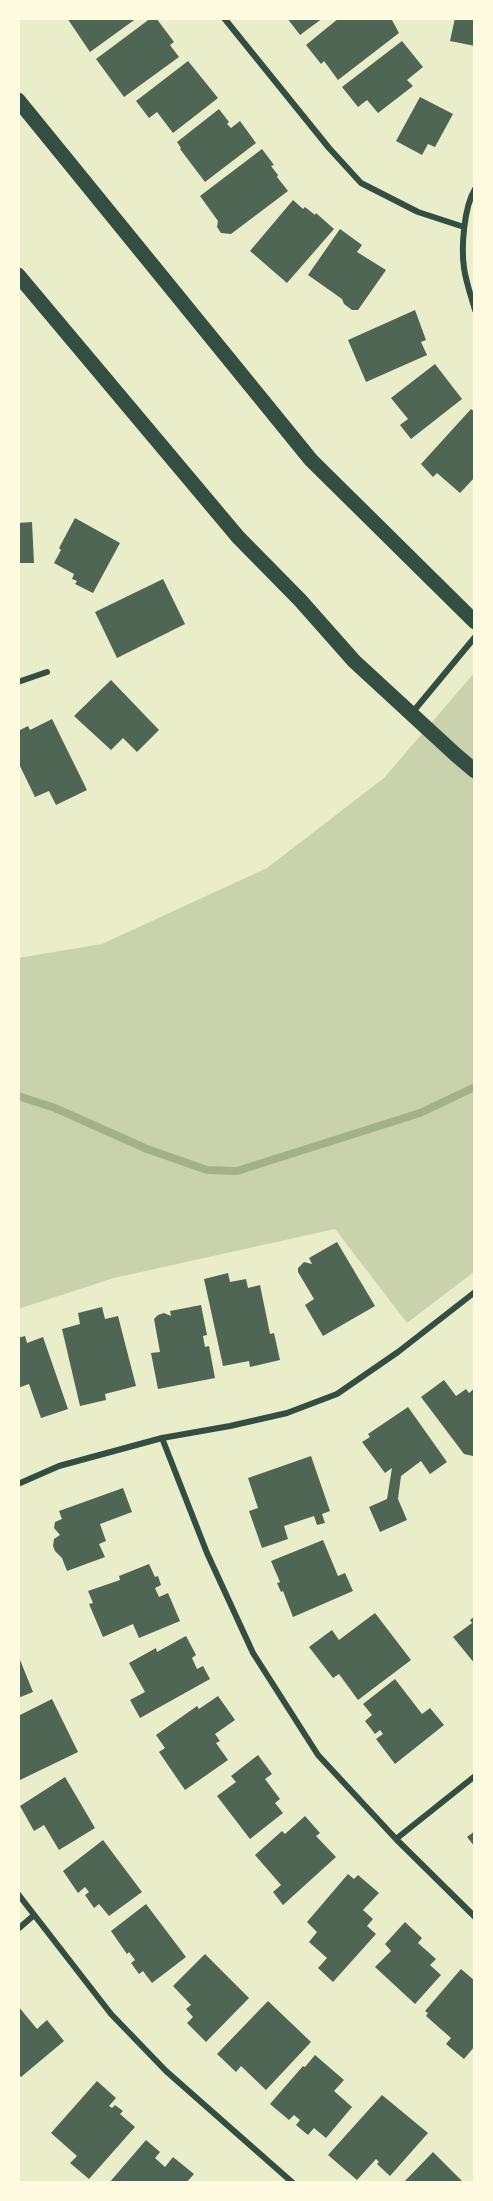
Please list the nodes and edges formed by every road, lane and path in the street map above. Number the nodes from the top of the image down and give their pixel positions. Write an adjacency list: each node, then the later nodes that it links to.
1 (224, 18): 4 (street)
2 (18, 100): 7 (main road)
3 (475, 189): 4 (street)
4 (464, 227): 6 (street)
5 (18, 274): 11 (main road)
6 (475, 310)
7 (475, 622)
8 (475, 637): 11 (street)
9 (47, 672): 10 (street)
10 (18, 682)
11 (411, 714): 12 (main road)
12 (475, 771)
13 (475, 1292): 14 (street)
14 (162, 1438): 15 (street); 17 (street)
15 (18, 1484)
16 (475, 1776): 17 (street)
17 (396, 1839): 20 (street)
18 (18, 1894): 19 (street)
19 (33, 1916): 21 (street); 22 (street)
20 (475, 1917)
21 (18, 1929)
22 (293, 2183)

